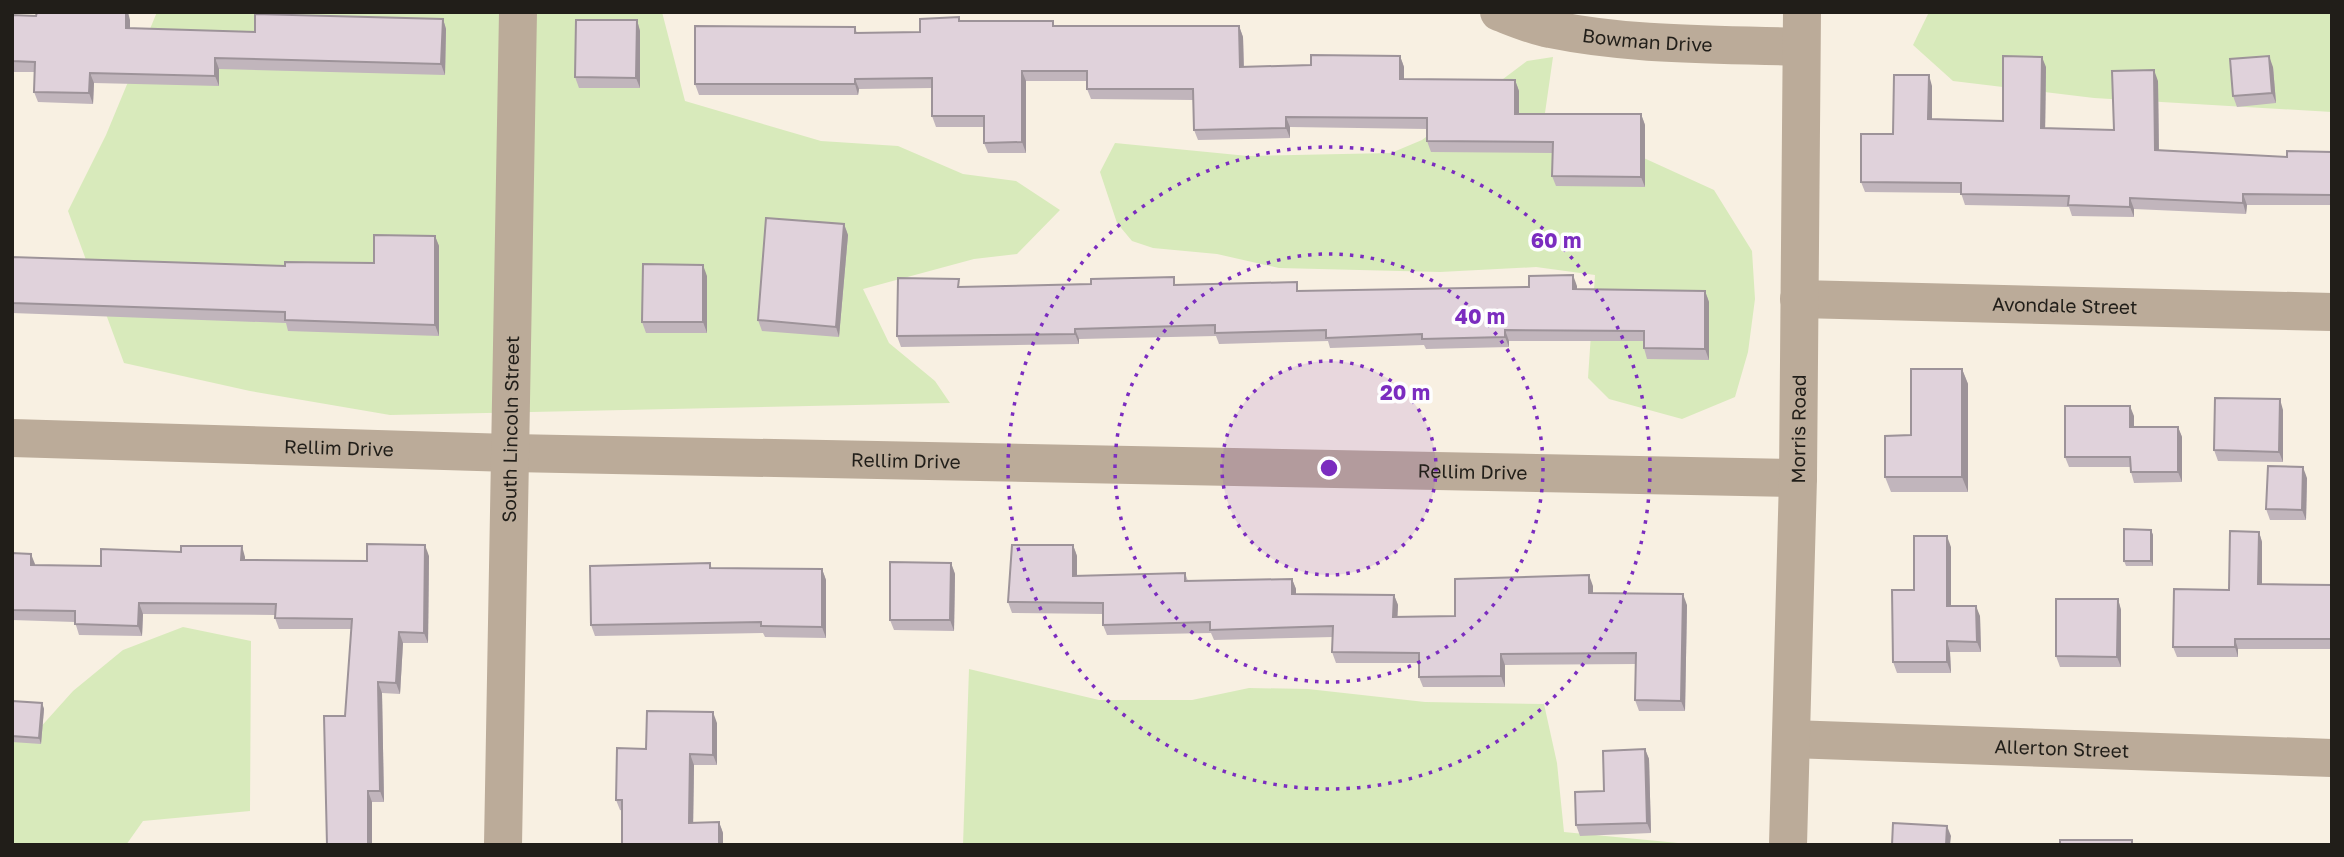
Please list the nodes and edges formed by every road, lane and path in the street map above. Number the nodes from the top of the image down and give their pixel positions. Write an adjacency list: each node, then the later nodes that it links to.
1 (517, 12): 7 (street, South Lincoln Street)
2 (1499, 12): 3 (street, Bowman Drive)
3 (1801, 30): 4 (street, Morris Road)
4 (1799, 299): 5 (street, Avondale Street); 8 (street, Morris Road)
5 (2332, 312)
6 (12, 438): 7 (street, Rellim Drive)
7 (512, 453): 8 (street, Rellim Drive); 11 (street, South Lincoln Street)
8 (1798, 478): 9 (street, Morris Road)
9 (1791, 739): 10 (street, Allerton Street); 12 (street, Morris Road)
10 (2332, 758)
11 (503, 845)
12 (1788, 845)

